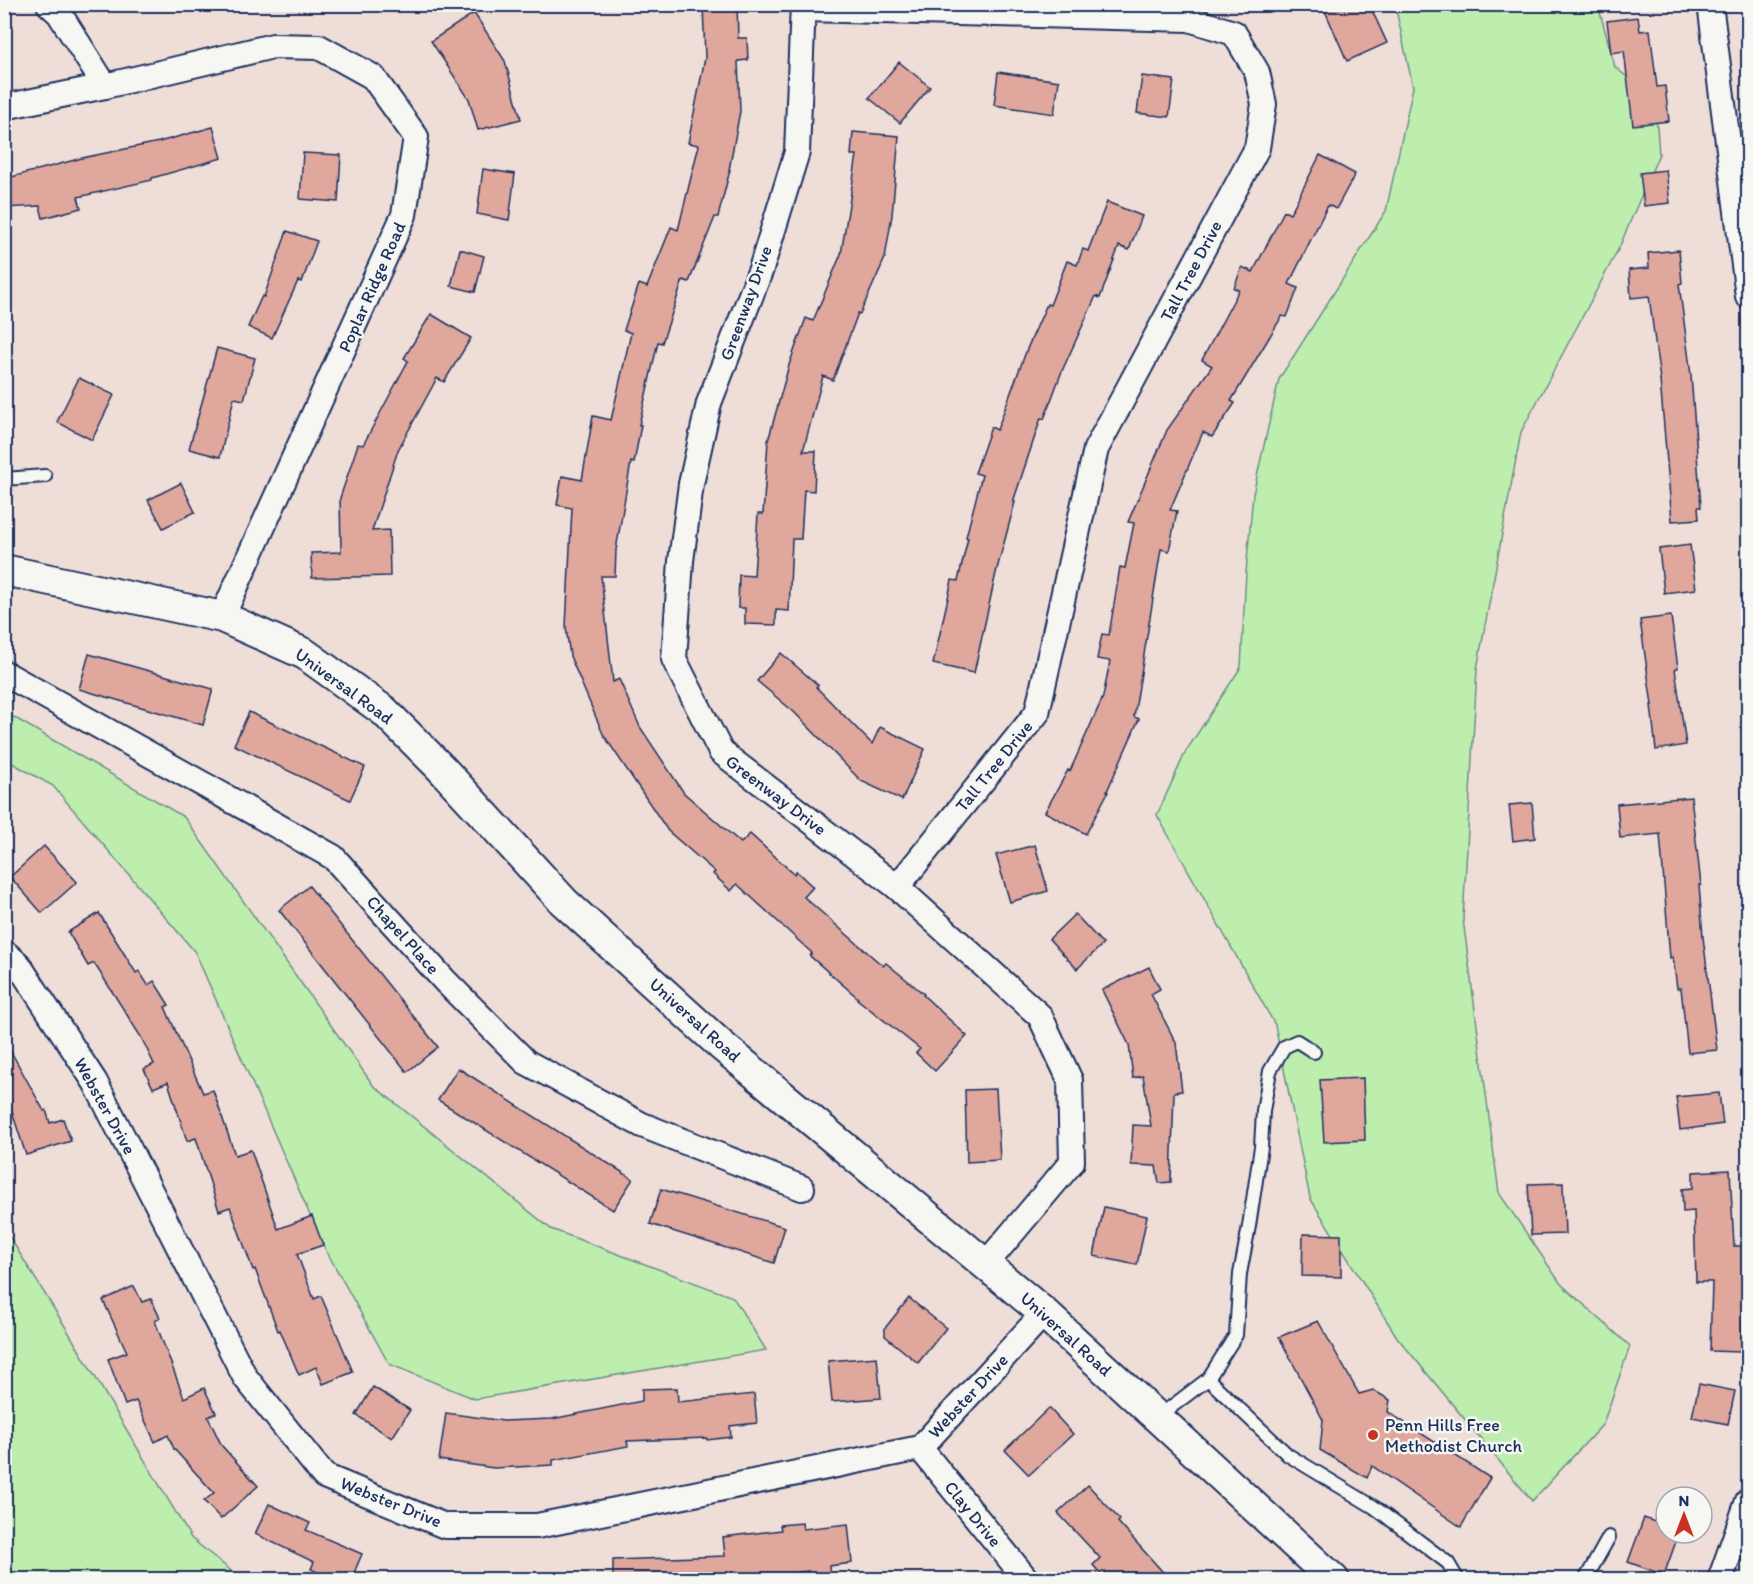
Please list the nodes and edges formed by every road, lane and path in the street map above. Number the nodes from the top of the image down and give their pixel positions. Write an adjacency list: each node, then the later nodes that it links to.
1 (49, 4): 4 (street)
2 (1710, 4): 6 (street)
3 (803, 7): 12 (street, Greenway Drive); 12 (street, Tall Tree Drive)
4 (105, 86): 5 (street, Poplar Ridge Road); 10 (street, Poplar Ridge Road)
5 (4, 107)
6 (1749, 296)
7 (45, 476): 8 (lane)
8 (4, 479)
9 (4, 570): 10 (street, Universal Road)
10 (222, 617): 16 (street, Universal Road)
11 (4, 673): 15 (street, Chapel Place)
12 (897, 886): 16 (street, Greenway Drive)
13 (4, 952): 20 (street, Webster Drive)
14 (1314, 1052): 18 (lane)
15 (802, 1188)
16 (986, 1264): 17 (street, Universal Road)
17 (1044, 1313): 19 (street, Universal Road); 20 (street, Webster Drive)
18 (1208, 1379): 19 (lane); 25 (lane)
19 (1157, 1418): 24 (street, Universal Road)
20 (920, 1448): 23 (street, Clay Drive)
21 (1749, 1501): 27 (street)
22 (1610, 1537): 26 (lane)
23 (1027, 1580)
24 (1334, 1580)
25 (1458, 1580)
26 (1585, 1580)
27 (1720, 1580)

